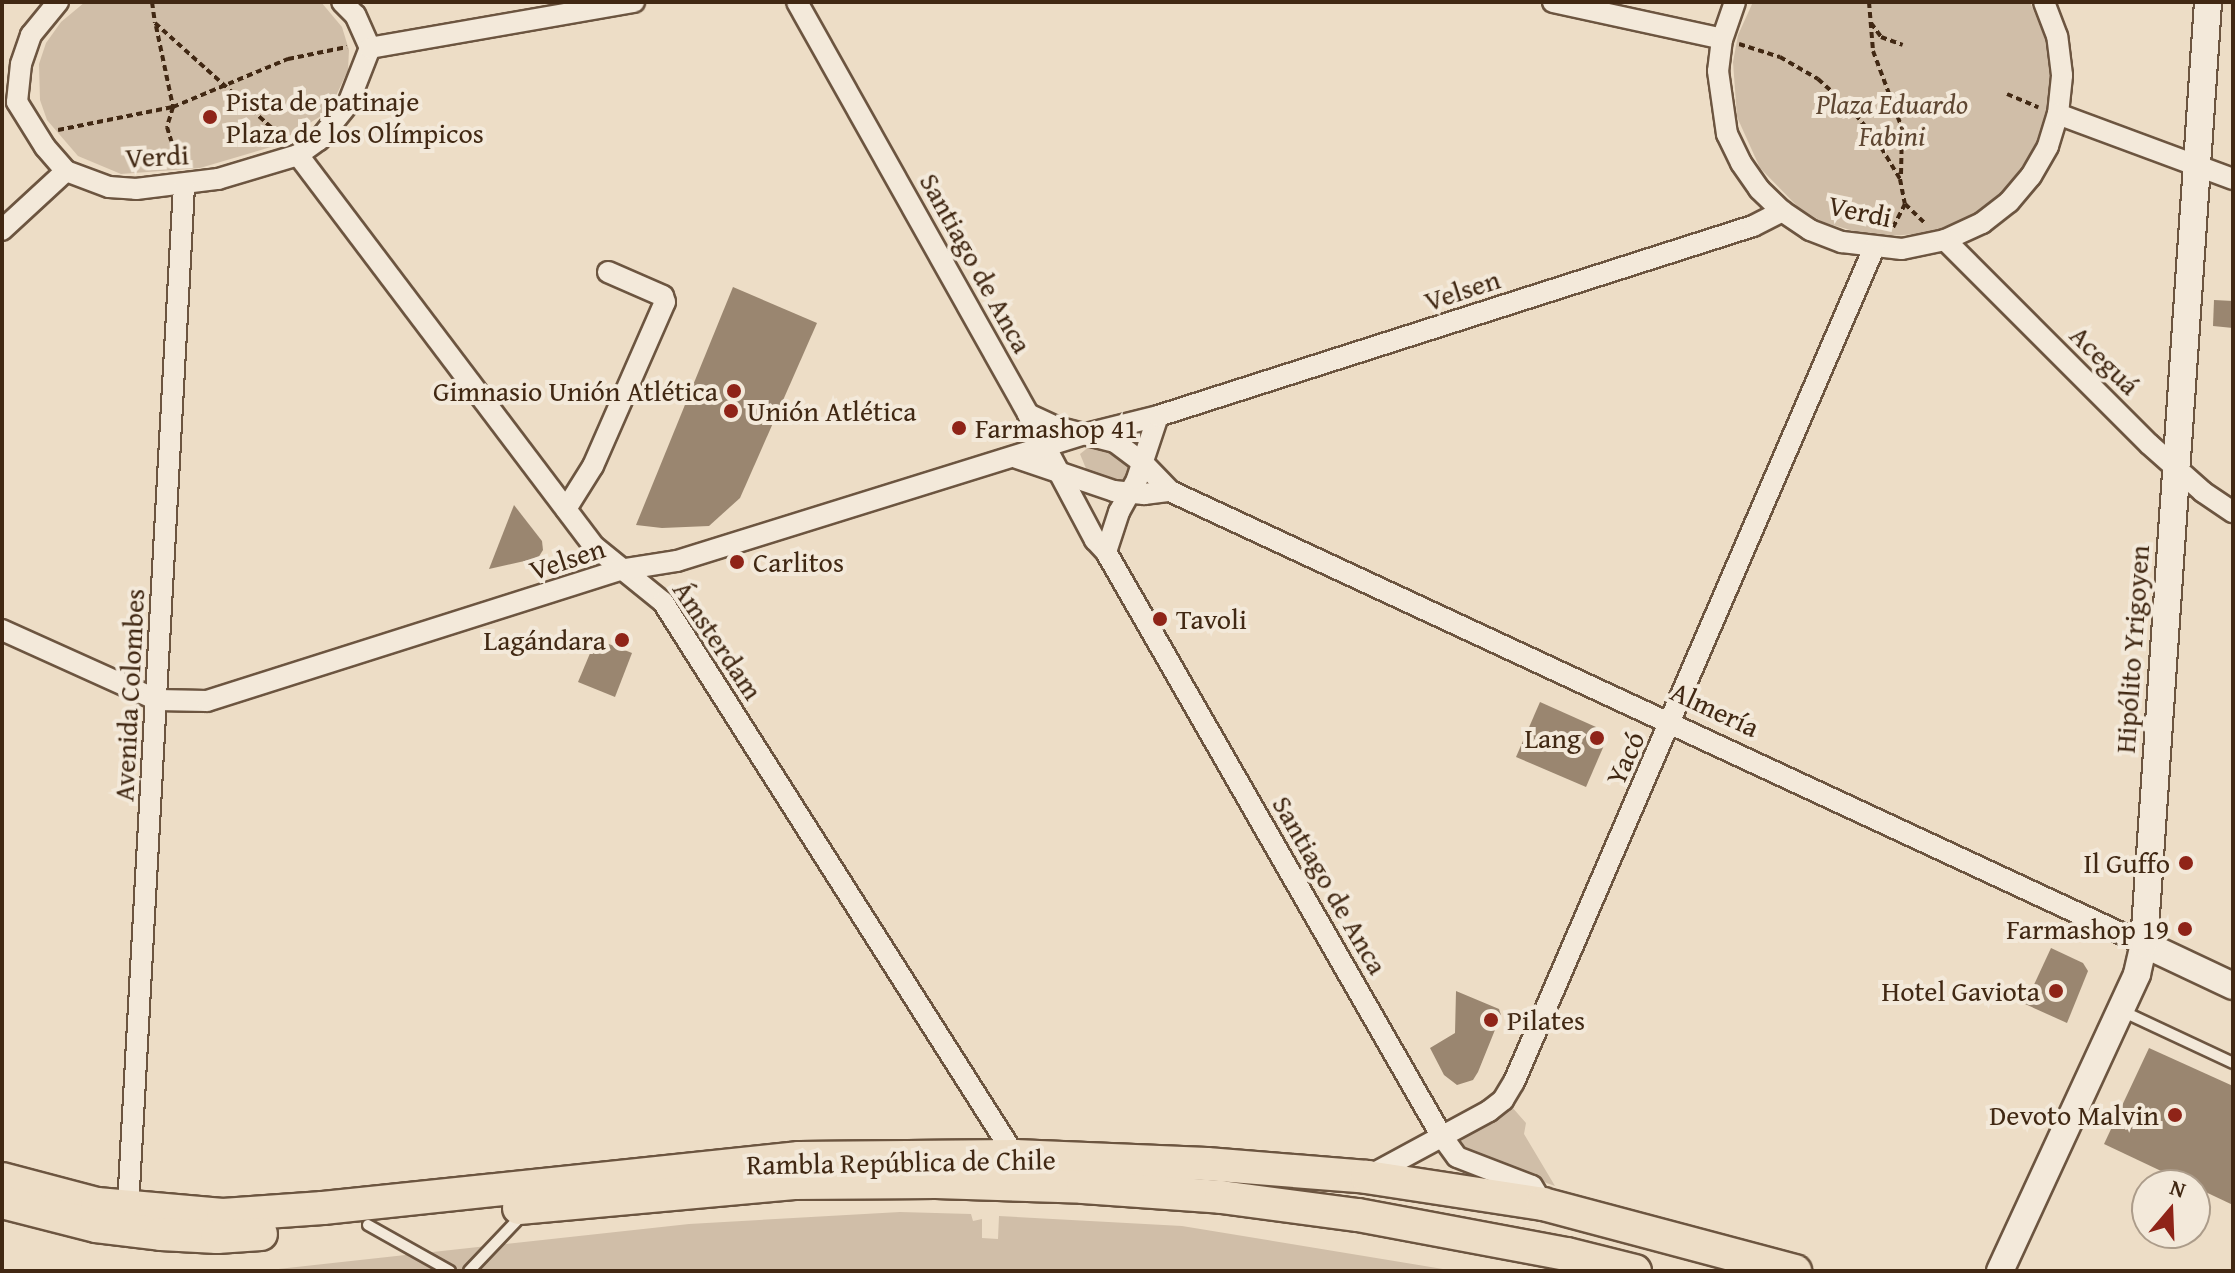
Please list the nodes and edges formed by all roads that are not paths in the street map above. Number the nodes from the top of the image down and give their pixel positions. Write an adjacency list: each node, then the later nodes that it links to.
1 (58, 2): 11 (street)
2 (342, 2): 10 (street)
3 (634, 2): 10 (street)
4 (797, 2): 23 (street, Santiago de Anca)
5 (1553, 2): 9 (street)
6 (1735, 2): 9 (street, Verdi)
7 (2044, 2): 12 (street, Verdi)
8 (2208, 2): 14 (street, Hipólito Yrigoyen)
9 (1722, 39): 18 (street, Verdi)
10 (370, 48): 13 (street, Verdi)
11 (10, 104): 15 (street)
12 (2050, 111): 14 (street); 20 (street, Verdi)
13 (298, 155): 17 (street, Verdi); 33 (street, Ámsterdam)
14 (2194, 164): 16 (street); 29 (street, Hipólito Yrigoyen)
15 (66, 171): 17 (street, Verdi); 19 (street)
16 (2233, 179)
17 (184, 185): 38 (street, Avenida Colombes)
18 (1782, 211): 21 (street, Verdi); 24 (street, Velsen)
19 (2, 230)
20 (1945, 240): 21 (street, Verdi); 29 (street, Aceguá)
21 (1874, 248): 39 (street, Yacó)
22 (608, 272): 33 (street)
23 (1028, 414): 25 (street, Almería); 26 (street, Santiago de Anca)
24 (1158, 416): 25 (street, Velsen); 28 (street)
25 (1086, 434): 26 (street, Velsen); 28 (street, Almería)
26 (1046, 447): 27 (street, Velsen); 30 (street, Santiago de Anca)
27 (1017, 458): 30 (street, Almería); 36 (street, Velsen)
28 (1143, 463): 31 (street, Almería); 32 (street)
29 (2176, 468): 34 (street, Aceguá); 40 (street, Hipólito Yrigoyen)
30 (1060, 475): 32 (street, Almería); 35 (street, Santiago de Anca)
31 (1170, 491): 32 (street, Almería); 39 (street, Almería)
32 (1131, 494): 35 (street)
33 (566, 509): 36 (street, Ámsterdam)
34 (2233, 512)
35 (1106, 552): 44 (street, Santiago de Anca)
36 (620, 570): 38 (street, Velsen); 45 (street, Ámsterdam)
37 (2, 630): 38 (street, Velsen)
38 (157, 700): 50 (street, Avenida Colombes)
39 (1671, 723): 40 (street, Almería); 44 (street, Yacó)
40 (2144, 944): 41 (street, Almería); 42 (street, Hipólito Yrigoyen)
41 (2233, 986)
42 (2120, 1011): 43 (lane); 53 (street, Hipólito Yrigoyen)
43 (2233, 1063)
44 (1441, 1135): 46 (street, Yacó); 49 (street, Santiago de Anca)
45 (1015, 1156): 46 (main road, Rambla República de Chile); 50 (main road, Rambla República de Chile)
46 (1367, 1177): 49 (main road, Rambla República de Chile)
47 (2, 1179): 50 (main road, Rambla República de Chile)
48 (2, 1202): 52 (main road, Rambla República de Chile)
49 (1543, 1204): 57 (main road, Rambla República de Chile)
50 (128, 1207)
51 (530, 1207): 52 (main road, Rambla República de Chile); 55 (lane); 56 (main road, Rambla República de Chile)
52 (368, 1225): 54 (lane)
53 (2009, 1264)
54 (450, 1271)
55 (469, 1271)
56 (1635, 1271)
57 (1795, 1271)

